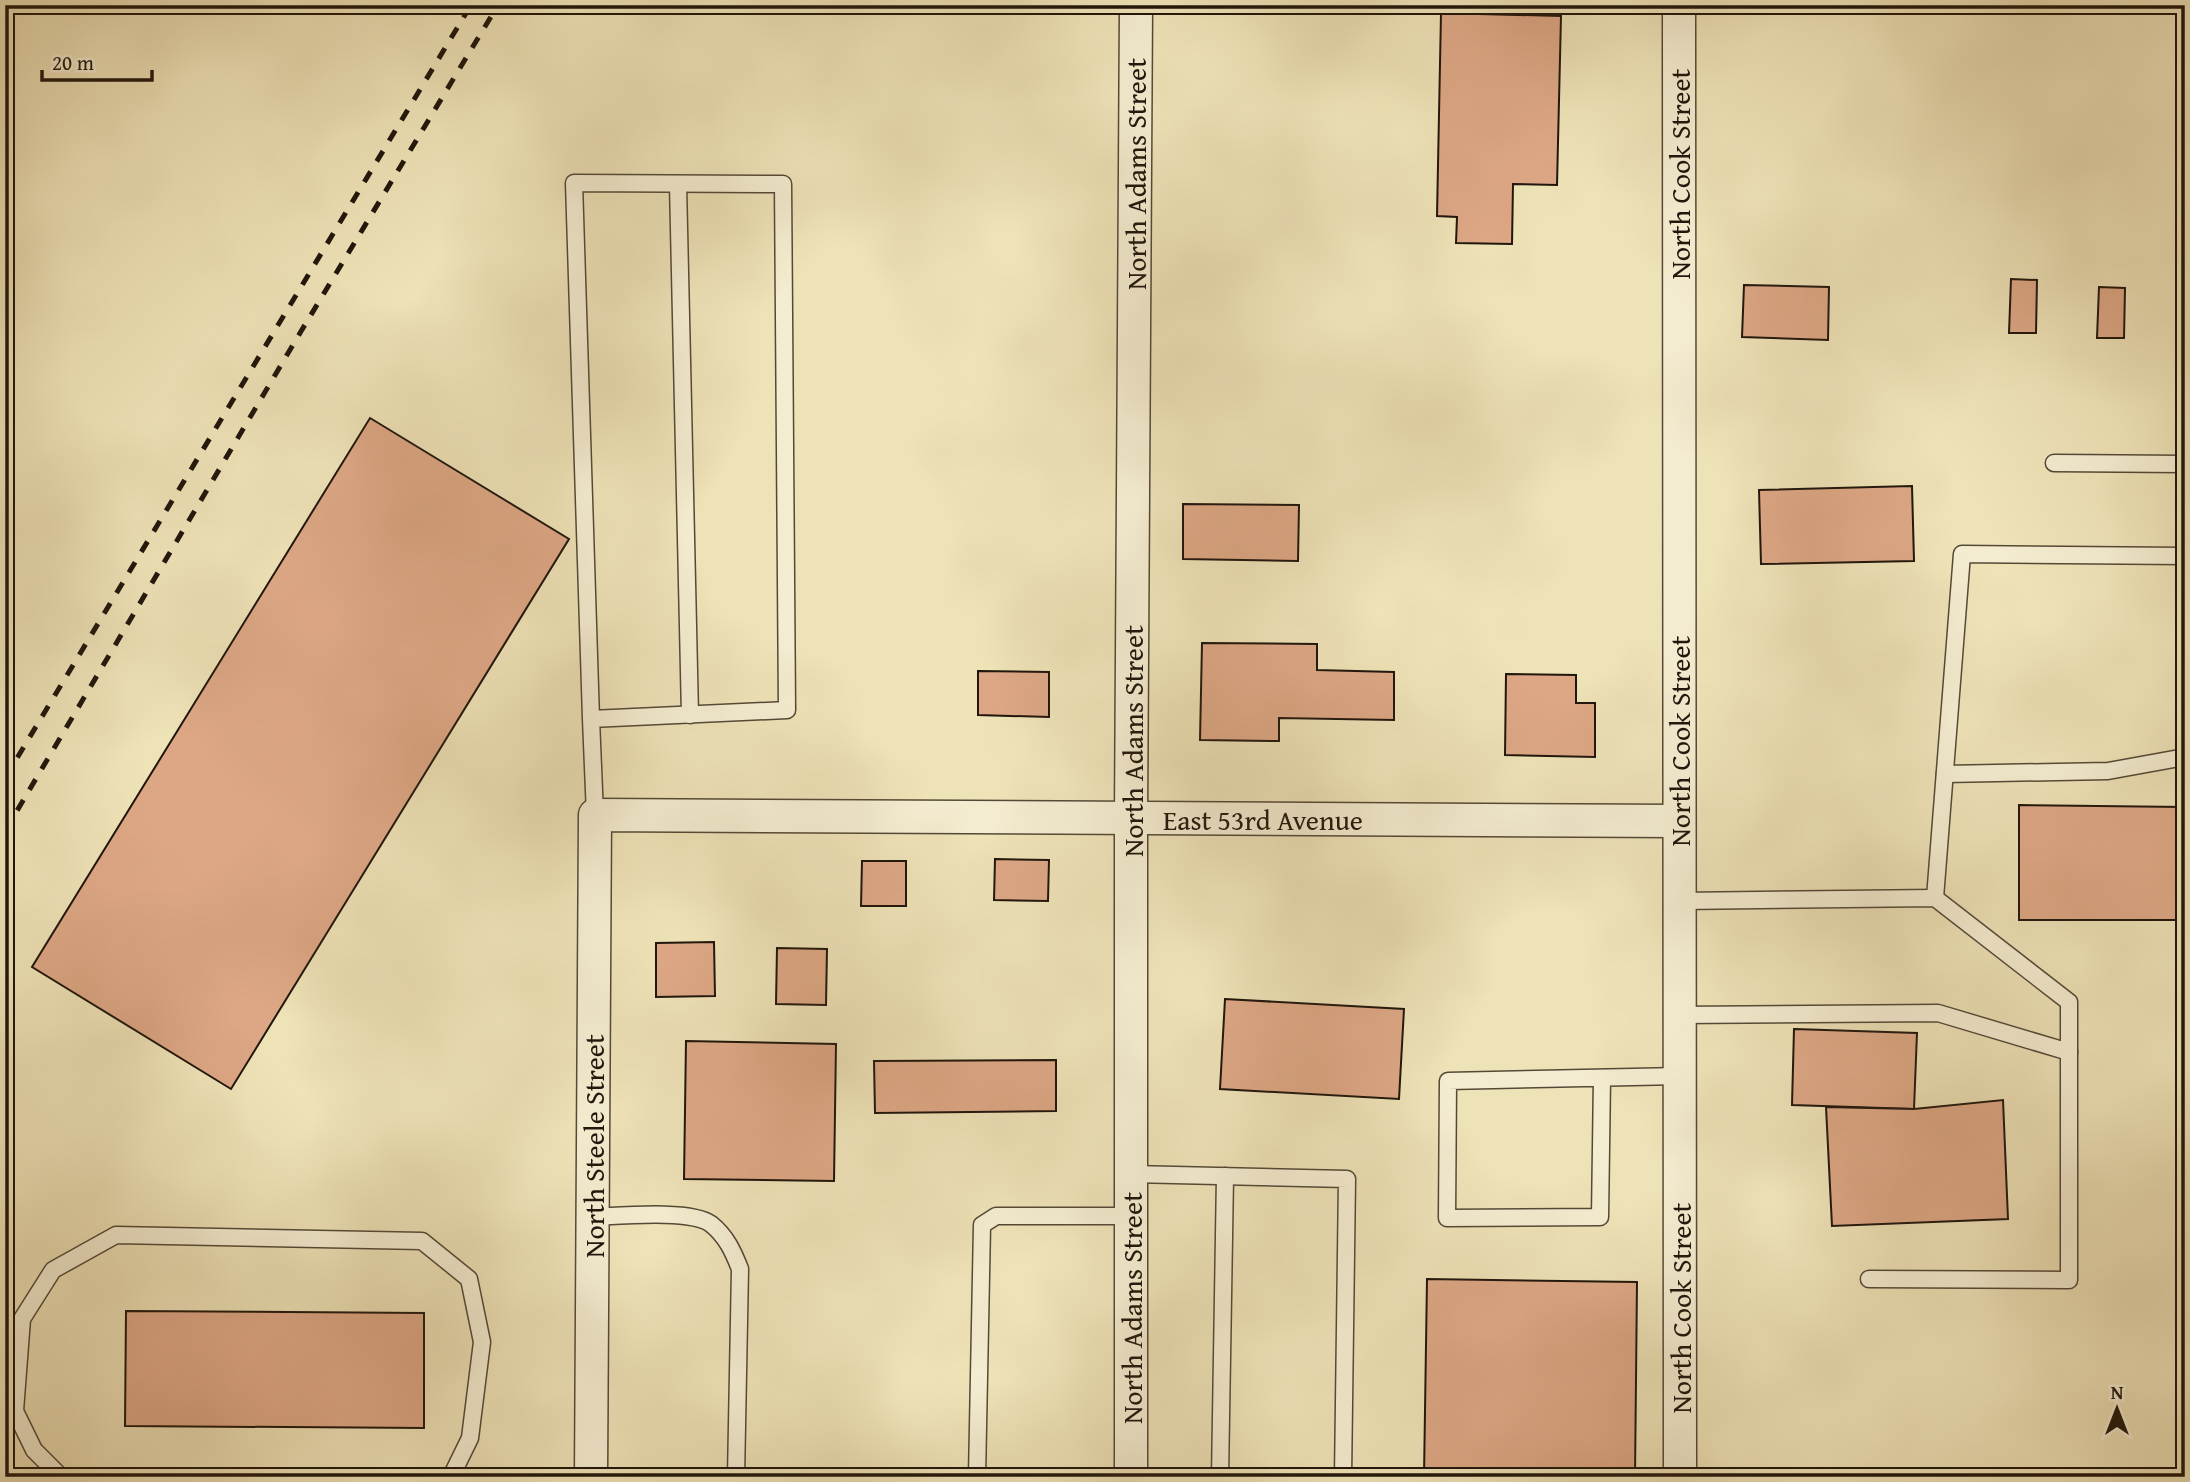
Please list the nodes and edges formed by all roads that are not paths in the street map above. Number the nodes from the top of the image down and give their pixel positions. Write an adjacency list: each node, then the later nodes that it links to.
1 (1136, 5): 12 (street, North Adams Street)
2 (1679, 5): 13 (street, North Cook Street)
3 (678, 184): 7 (lane); 7 (lane); 8 (lane)
4 (2054, 463): 5 (lane)
5 (2185, 464)
6 (2185, 556): 10 (lane)
7 (690, 715): 8 (lane)
8 (591, 719): 11 (lane)
9 (2185, 757): 10 (lane)
10 (1945, 775): 14 (lane)
11 (595, 815): 12 (street, East 53rd Avenue); 23 (street, North Steele Street)
12 (1131, 818): 13 (street, East 53rd Avenue); 20 (street, North Adams Street)
13 (1679, 821): 15 (street, North Cook Street)
14 (1935, 898): 15 (lane); 17 (lane)
15 (1679, 901): 16 (street, North Cook Street)
16 (1679, 1015): 17 (lane); 18 (street, North Cook Street)
17 (2069, 1052): 24 (lane)
18 (1680, 1076): 19 (lane); 33 (street, North Cook Street)
19 (1602, 1077): 19 (lane)
20 (1131, 1174): 21 (lane); 22 (street, North Adams Street)
21 (1225, 1176): 31 (lane); 32 (lane)
22 (1131, 1216): 29 (lane); 30 (street, North Adams Street)
23 (592, 1217): 27 (street, North Steele Street); 28 (lane)
24 (1869, 1279)
25 (61, 1477): 26 (lane)
26 (451, 1477)
27 (591, 1477)
28 (736, 1477)
29 (977, 1477)
30 (1131, 1477)
31 (1220, 1477)
32 (1343, 1477)
33 (1680, 1477)

